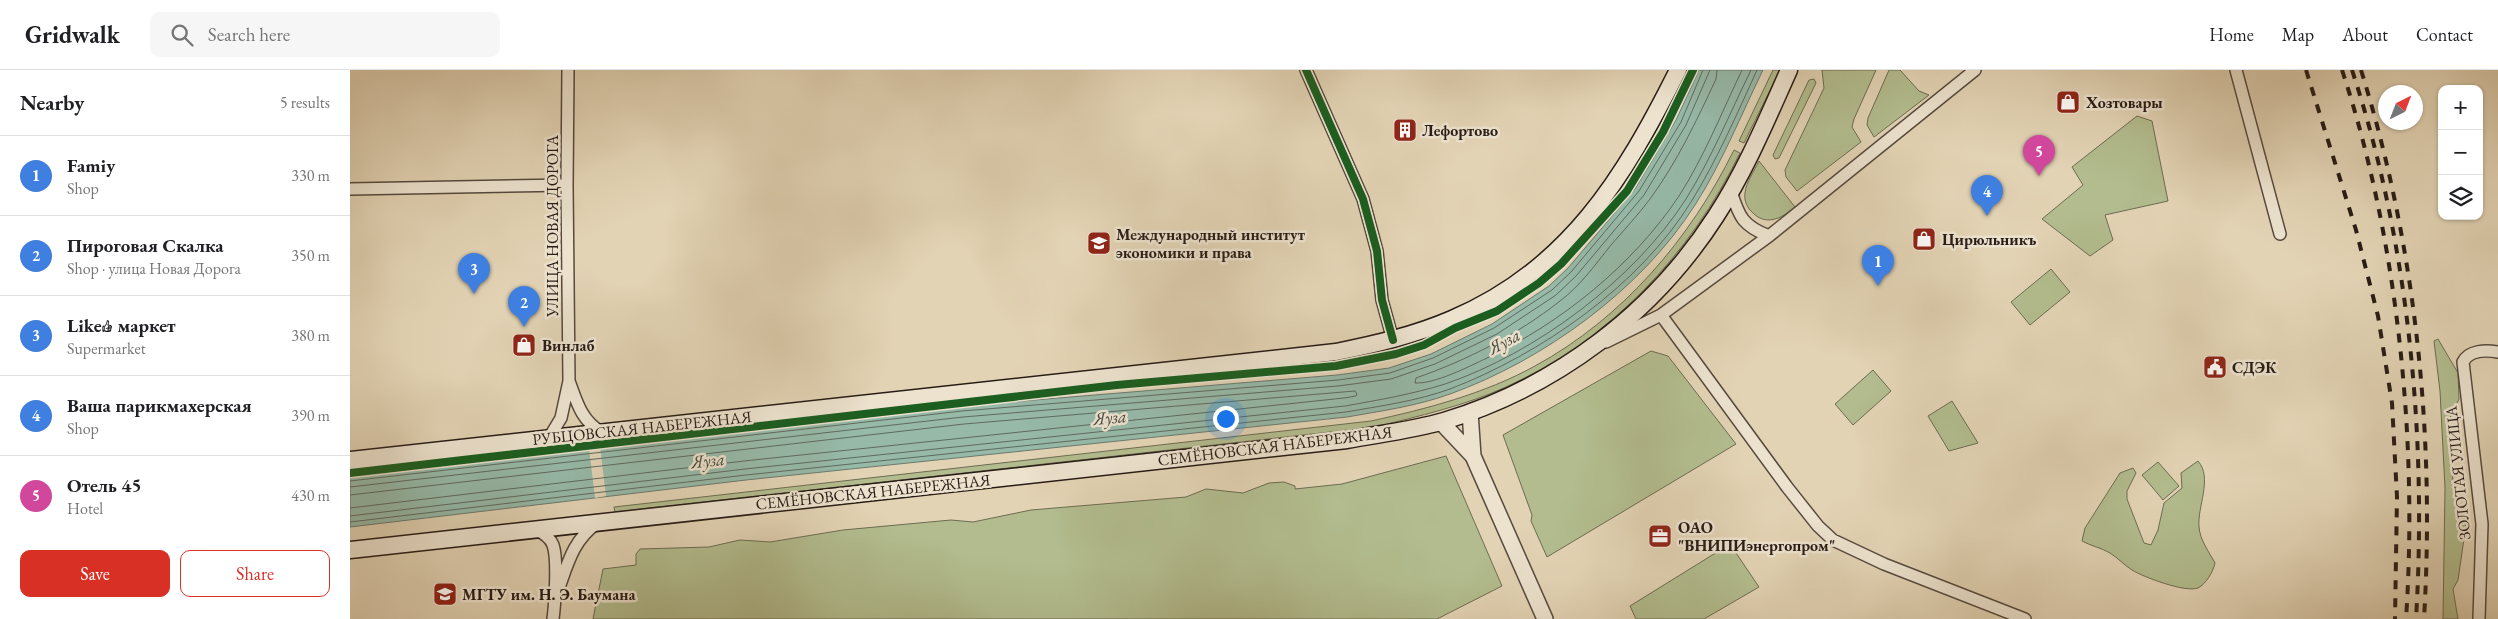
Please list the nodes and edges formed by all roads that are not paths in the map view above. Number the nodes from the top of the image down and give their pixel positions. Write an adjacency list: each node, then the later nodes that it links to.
1 (568, 70): 7 (street, УЛИЦА НОВАЯ ДОРОГА)
2 (1306, 70): 13 (street)
3 (1678, 70): 13 (main road, РУБЦОВСКАЯ НАБЕРЕЖНАЯ)
4 (1789, 70): 9 (main road, СЕМЁНОВСКАЯ НАБЕРЕЖНАЯ)
5 (1975, 70): 11 (street)
6 (2236, 70): 10 (street)
7 (566, 185): 8 (street); 16 (street, УЛИЦА НОВАЯ ДОРОГА)
8 (350, 189)
9 (1731, 191): 11 (street); 14 (main road, СЕМЁНОВСКАЯ НАБЕРЕЖНАЯ)
10 (2280, 234)
11 (1769, 236): 12 (street)
12 (1661, 315): 14 (street); 29 (street)
13 (1393, 340): 19 (main road, РУБЦОВСКАЯ НАБЕРЕЖНАЯ)
14 (1591, 349): 17 (main road, СЕМЁНОВСКАЯ НАБЕРЕЖНАЯ)
15 (2498, 352): 30 (street, ЗОЛОТАЯ УЛИЦА)
16 (570, 381): 19 (street, УЛИЦА НОВАЯ ДОРОГА); 20 (street, УЛИЦА НОВАЯ ДОРОГА)
17 (1470, 412): 18 (main road, СЕМЁНОВСКАЯ НАБЕРЕЖНАЯ); 21 (street)
18 (1441, 422): 21 (street); 23 (main road, СЕМЁНОВСКАЯ НАБЕРЕЖНАЯ)
19 (601, 432): 20 (main road, РУБЦОВСКАЯ НАБЕРЕЖНАЯ)
20 (549, 438): 22 (main road, РУБЦОВСКАЯ НАБЕРЕЖНАЯ)
21 (1474, 456): 28 (street)
22 (350, 460)
23 (598, 522): 24 (main road, СЕМЁНОВСКАЯ НАБЕРЕЖНАЯ); 26 (street)
24 (534, 530): 25 (main road, СЕМЁНОВСКАЯ НАБЕРЕЖНАЯ); 26 (street)
25 (350, 550)
26 (555, 600): 27 (street)
27 (553, 619)
28 (1545, 619)
29 (2025, 619)
30 (2480, 619)

